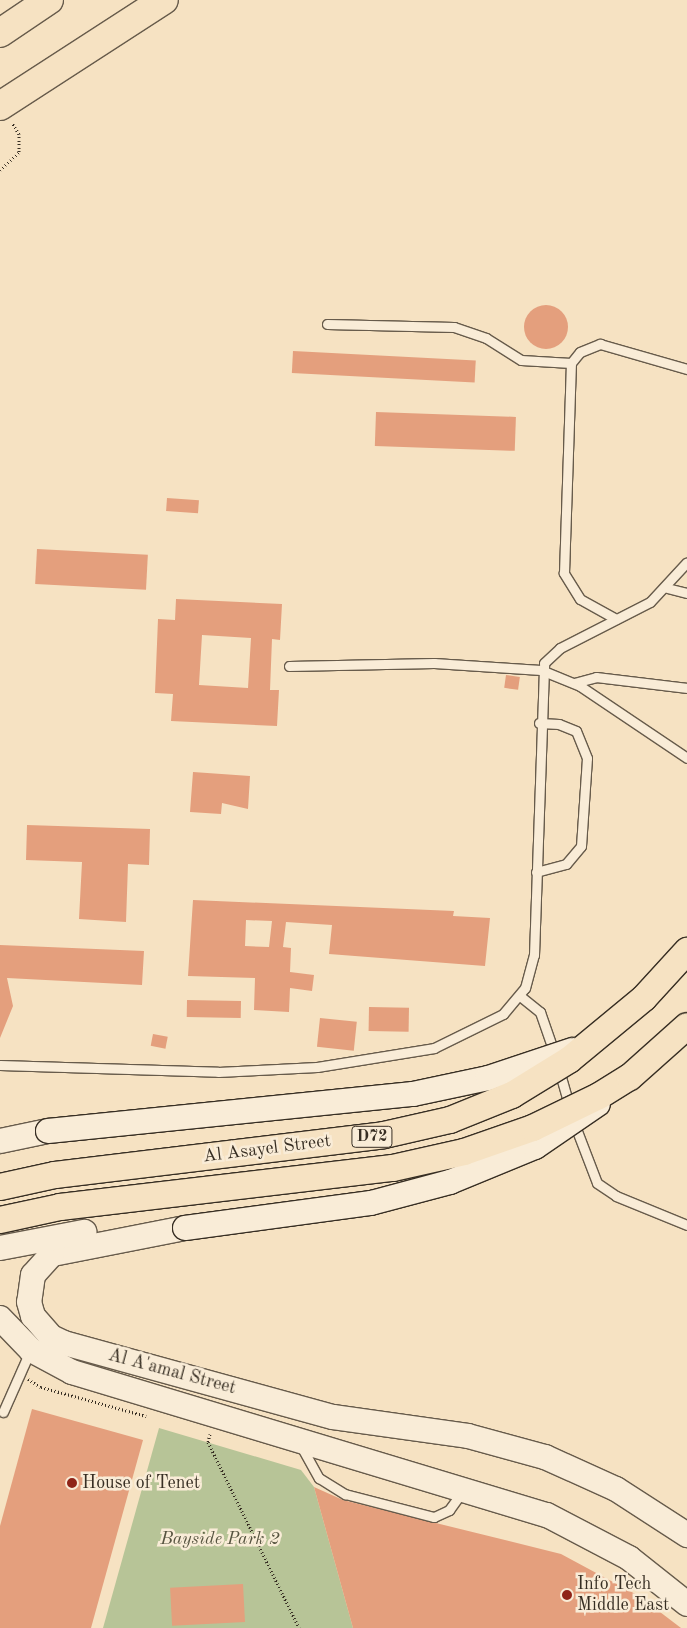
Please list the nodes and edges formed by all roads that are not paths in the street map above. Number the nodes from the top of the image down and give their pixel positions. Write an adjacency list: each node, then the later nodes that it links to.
1 (49, 0): 4 (highway)
2 (164, 0): 3 (highway)
3 (143, 7): 5 (highway)
4 (0, 34)
5 (5, 113)
6 (327, 324): 7 (lane)
7 (571, 363): 8 (lane); 12 (lane)
8 (687, 369)
9 (687, 562): 10 (lane)
10 (667, 588): 11 (lane); 12 (lane)
11 (687, 593)
12 (616, 619): 14 (lane)
13 (290, 666): 14 (lane)
14 (541, 670): 15 (lane); 17 (lane)
15 (574, 683): 16 (lane); 18 (lane)
16 (687, 688)
17 (539, 723): 19 (lane); 19 (lane)
18 (687, 758)
19 (536, 872): 21 (lane)
20 (687, 951): 23 (main road, Al Asayel Street / D72, bridge)
21 (520, 996): 24 (lane); 29 (lane)
22 (687, 1026): 25 (main road, Al Asayel Street / D72, bridge)
23 (596, 1039): 26 (street, bridge); 27 (main road, Al Asayel Street / D72, bridge)
24 (0, 1065)
25 (630, 1077): 28 (main road, Al Asayel Street / D72, bridge); 30 (street, Al A'amal Street, bridge)
26 (0, 1141)
27 (0, 1187)
28 (0, 1220)
29 (687, 1225)
30 (59, 1242): 31 (street, Al A'amal Street); 37 (street, Al A'amal Street)
31 (0, 1248)
32 (0, 1318): 33 (street, Al A'amal Street)
33 (31, 1350): 34 (lane); 35 (street, Al A'amal Street)
34 (3, 1412)
35 (298, 1439): 36 (street, Al A'amal Street); 36 (lane)
36 (465, 1488): 38 (street, Al A'amal Street)
37 (687, 1535)
38 (687, 1604)

